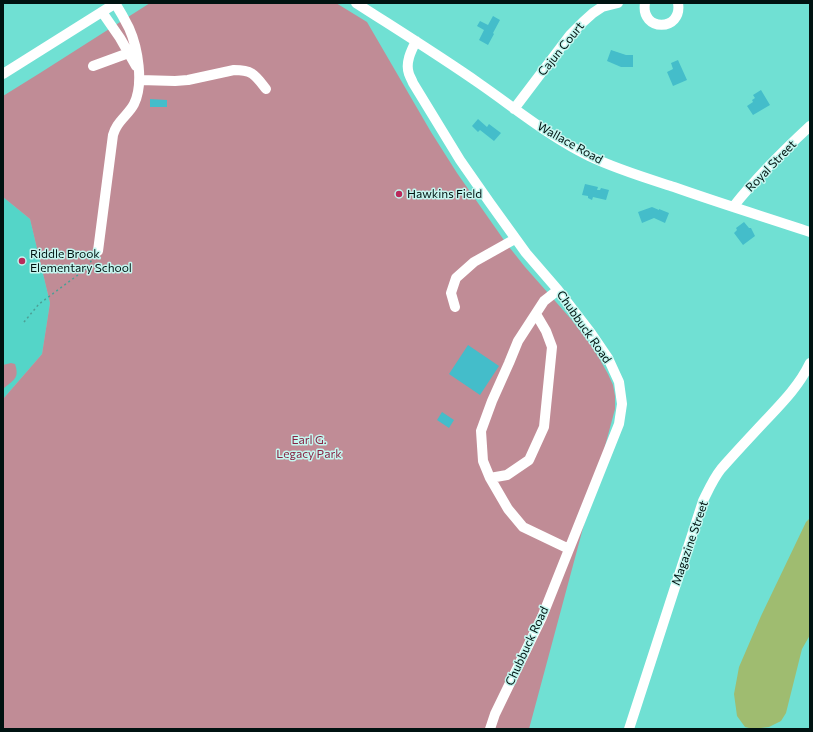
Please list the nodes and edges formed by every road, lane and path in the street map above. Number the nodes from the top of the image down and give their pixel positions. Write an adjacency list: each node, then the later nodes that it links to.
1 (116, 3): 6 (street); 8 (street)
2 (356, 3): 7 (street, Wallace Road)
3 (618, 3): 13 (street, Cajun Court)
4 (645, 3): 5 (street)
5 (678, 3)
6 (102, 12): 8 (street); 10 (street)
7 (416, 41): 13 (street, Wallace Road); 17 (street, Chubbuck Road)
8 (132, 52): 9 (street); 11 (street)
9 (93, 66)
10 (3, 74)
11 (139, 76): 12 (street); 18 (street)
12 (266, 89)
13 (514, 109): 15 (street, Wallace Road)
14 (810, 126): 15 (street, Royal Street)
15 (733, 207): 16 (street, Wallace Road)
16 (810, 232)
17 (515, 239): 19 (street, Chubbuck Road); 20 (street)
18 (98, 251): 22 (path)
19 (558, 290): 21 (street); 25 (street, Chubbuck Road)
20 (456, 307)
21 (536, 314): 24 (street); 24 (street)
22 (24, 322)
23 (810, 363): 27 (street, Magazine Street)
24 (490, 478): 25 (street)
25 (569, 548): 26 (street, Chubbuck Road)
26 (490, 729)
27 (629, 729)

